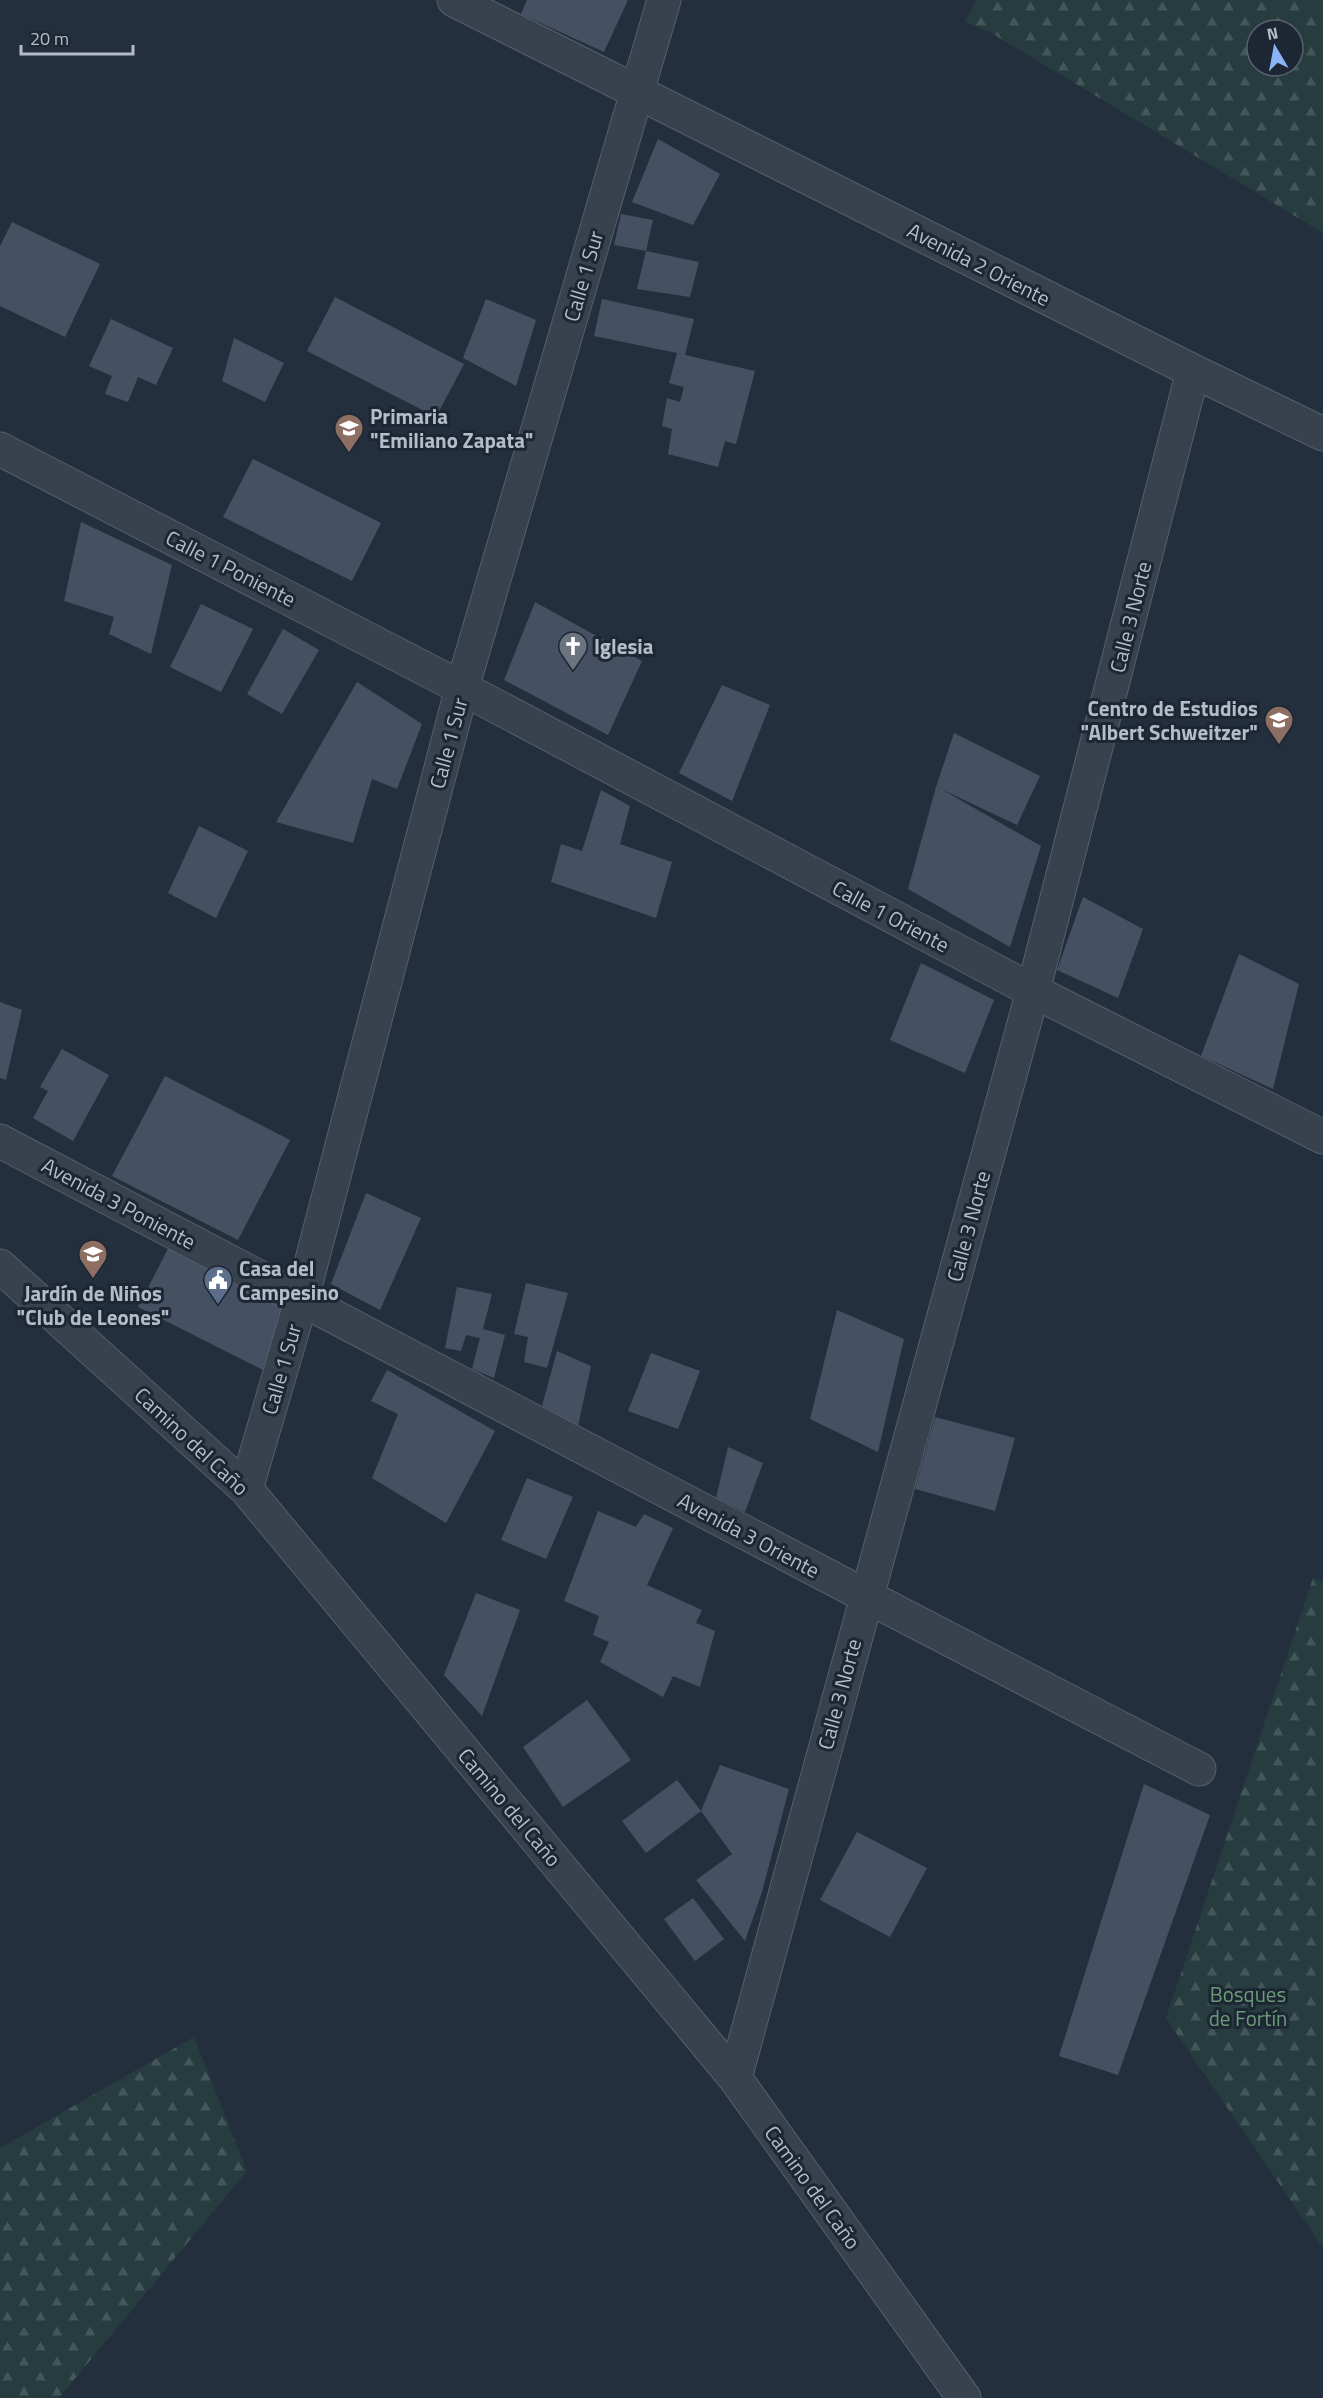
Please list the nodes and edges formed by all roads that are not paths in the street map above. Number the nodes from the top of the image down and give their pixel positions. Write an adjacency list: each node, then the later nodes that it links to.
1 (454, 0): 3 (street, Avenida 2 Oriente)
2 (664, 0): 3 (street, Calle 1 Sur)
3 (637, 91): 4 (street, Avenida 2 Oriente); 7 (street, Calle 1 Sur)
4 (1193, 372): 5 (street, Avenida 2 Oriente); 8 (street, Calle 3 Norte)
5 (1323, 434)
6 (0, 449): 7 (street, Calle 1 Poniente)
7 (462, 688): 8 (street, Calle 1 Oriente); 12 (street, Calle 1 Sur)
8 (1033, 992): 9 (street, Calle 1 Oriente); 14 (street, Calle 3 Norte)
9 (1323, 1137)
10 (0, 1141): 12 (street, Avenida 3 Poniente)
11 (0, 1266): 13 (street, Camino del Caño)
12 (302, 1298): 13 (street, Calle 1 Sur); 14 (street, Avenida 3 Oriente)
13 (246, 1489): 16 (street, Camino del Caño)
14 (866, 1596): 15 (street, Avenida 3 Oriente); 16 (street, Calle 3 Norte)
15 (1199, 1769)
16 (735, 2078): 17 (street, Camino del Caño)
17 (964, 2398)

